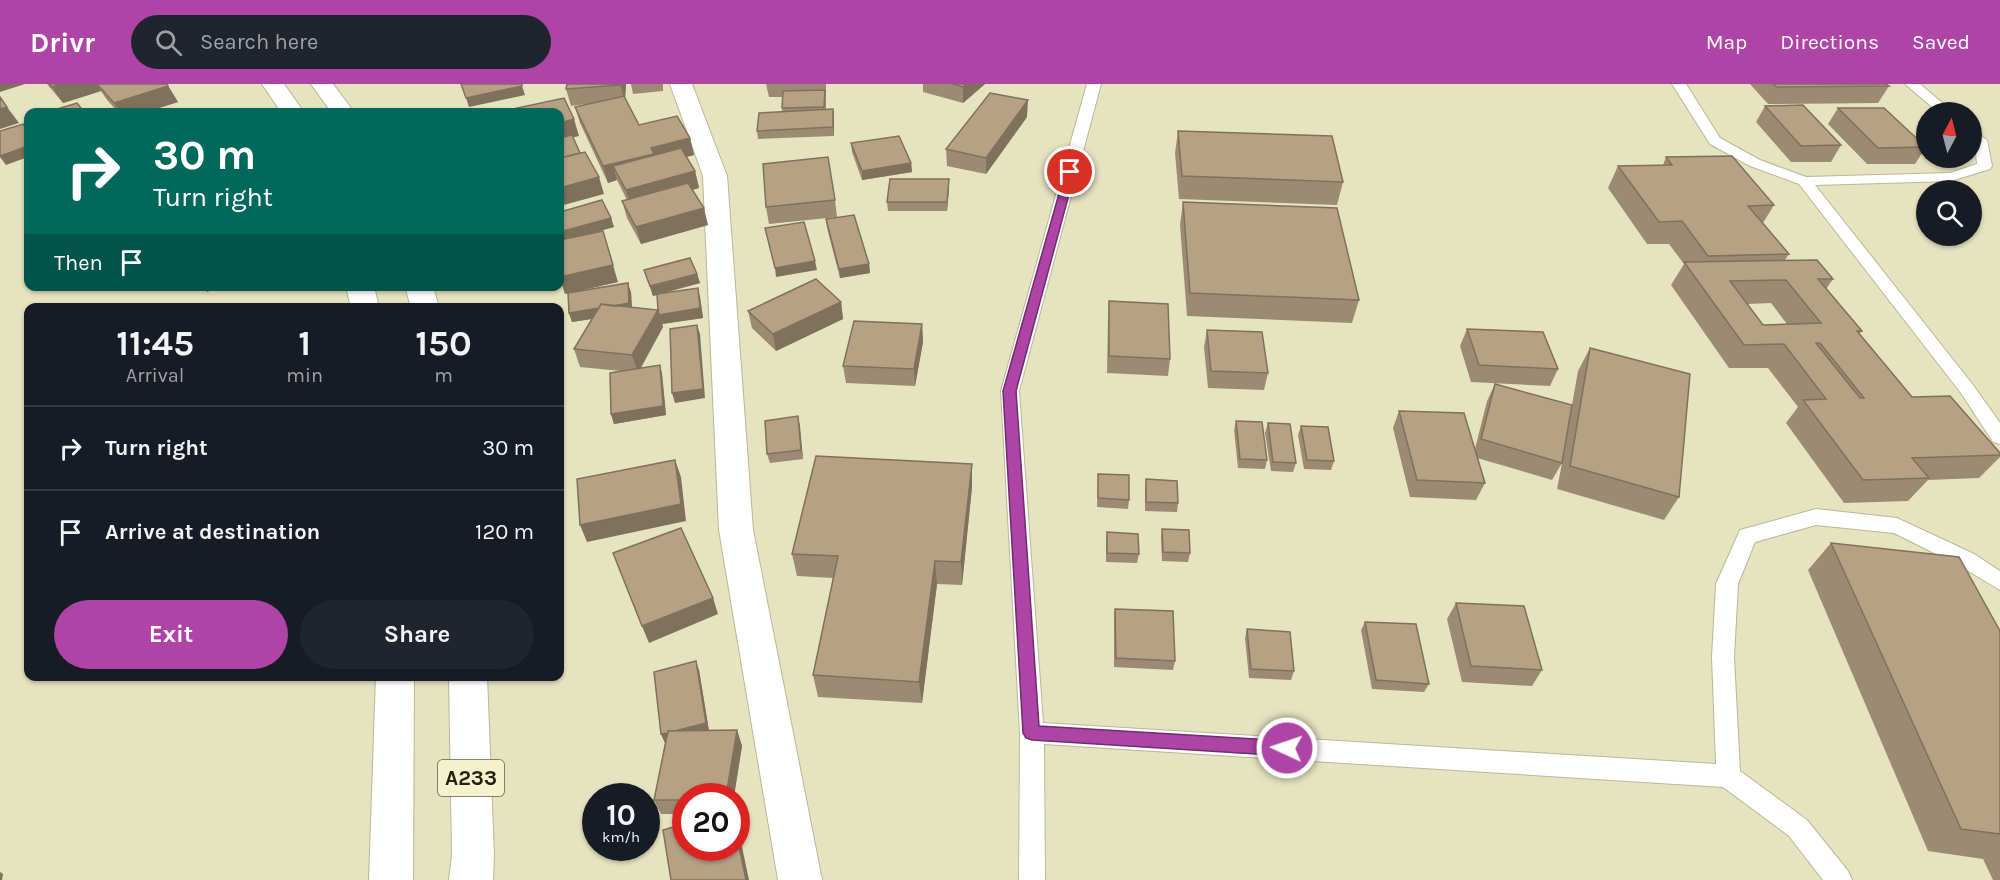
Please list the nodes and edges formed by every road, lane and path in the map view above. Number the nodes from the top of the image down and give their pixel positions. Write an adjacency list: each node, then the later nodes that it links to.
1 (273, 84): 8 (main road)
2 (322, 84): 9 (main road)
3 (681, 84): 22 (main road)
4 (1094, 84): 18 (lane)
5 (1679, 84): 13 (lane)
6 (1912, 84): 7 (lane)
7 (1934, 102)
8 (289, 108)
9 (339, 108)
10 (1982, 143): 11 (lane)
11 (1982, 167)
12 (1979, 168): 13 (lane)
13 (1804, 181): 14 (lane)
14 (2000, 437)
15 (2000, 582): 19 (lane)
16 (395, 681): 20 (main road)
17 (468, 681): 21 (main road, A233)
18 (1032, 733): 19 (lane); 23 (lane)
19 (1728, 776): 24 (lane)
20 (391, 880)
21 (471, 880)
22 (800, 880)
23 (1032, 880)
24 (1839, 880)

